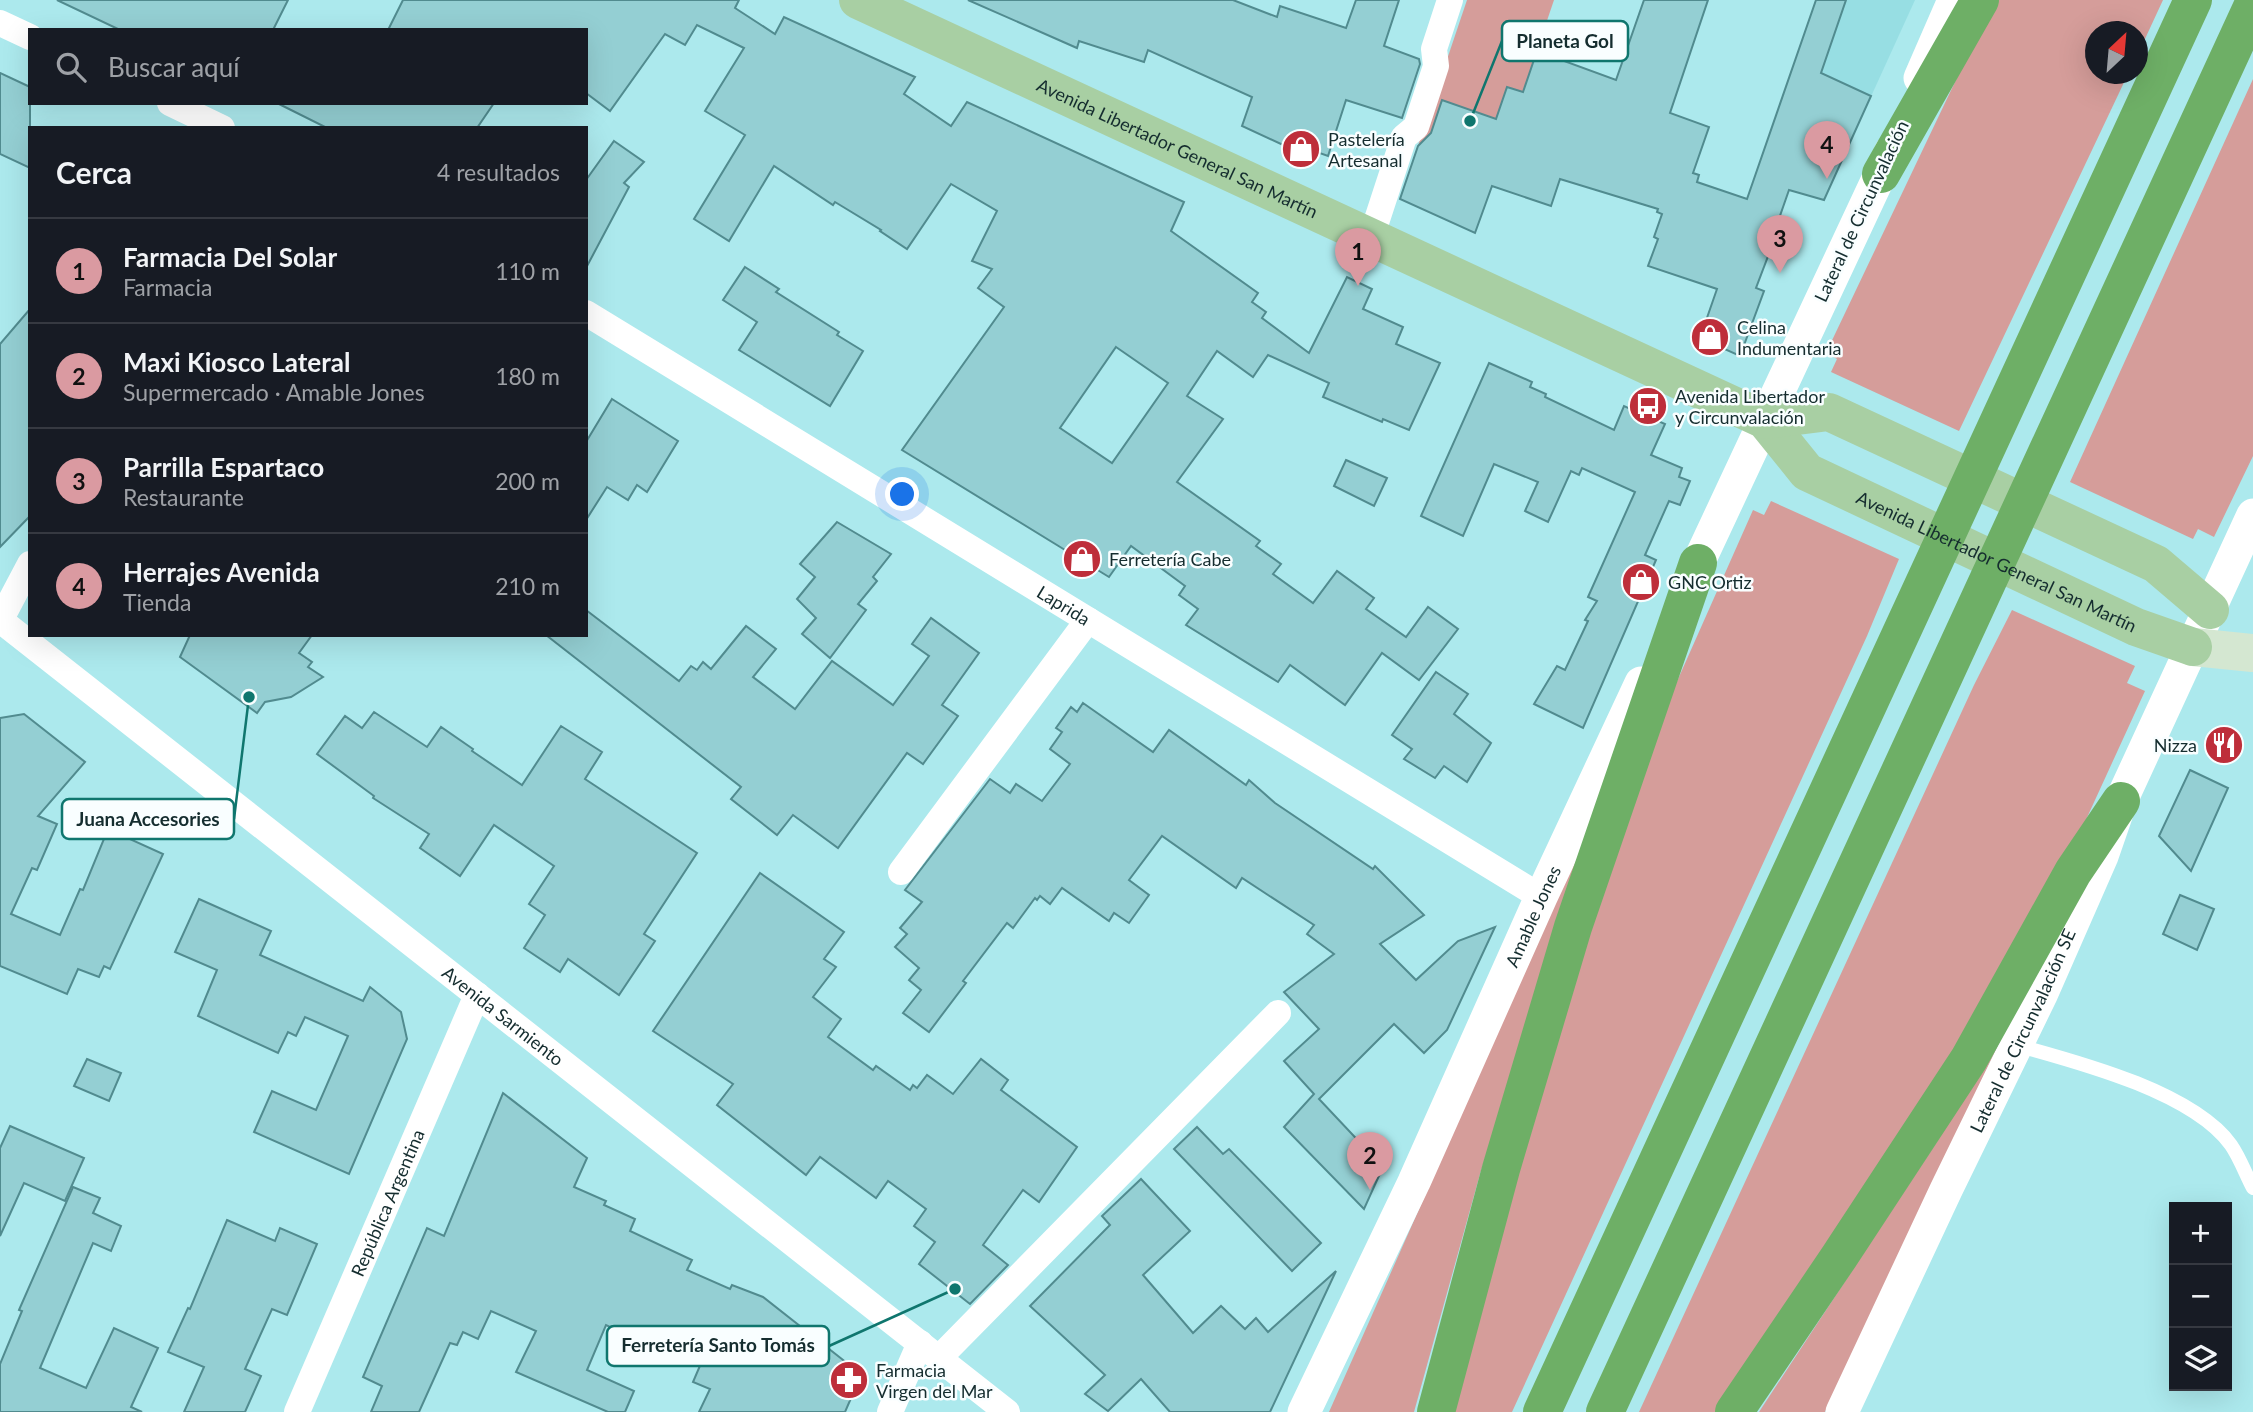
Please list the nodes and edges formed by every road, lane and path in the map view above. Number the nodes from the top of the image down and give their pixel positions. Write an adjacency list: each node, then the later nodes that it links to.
1 (858, 0): 12 (main road, Avenida Libertador General San Martín)
2 (1450, 0): 12 (street)
3 (1954, 0): 11 (street, Lateral de Circunvalación)
4 (1980, 0): 11 (highway)
5 (2193, 0): 37 (highway)
6 (2253, 5): 38 (highway)
7 (0, 23): 8 (street)
8 (28, 36)
9 (174, 105): 10 (street)
10 (218, 126)
11 (1881, 174): 14 (street, Lateral de Circunvalación)
12 (1371, 238): 14 (main road, Avenida Libertador General San Martín)
13 (588, 314): 19 (street, Laprida)
14 (1765, 420): 16 (street, Amable Jones); 18 (main road); 22 (main road, Avenida Libertador General San Martín)
15 (2253, 515): 18 (street, Lateral de Circunvalación SE)
16 (1698, 563): 26 (street, Amable Jones); 36 (highway)
17 (28, 568): 20 (street)
18 (2210, 610): 21 (main road); 22 (street, Lateral de Circunvalación SE)
19 (1088, 620): 25 (street); 26 (street, Laprida)
20 (0, 621): 27 (street, Avenida Sarmiento)
21 (2253, 646)
22 (2193, 647): 23 (main road, Avenida Libertador General San Martín); 24 (street, Lateral de Circunvalación SE)
23 (2253, 653)
24 (2121, 801): 29 (street, Lateral de Circunvalación SE); 39 (highway)
25 (901, 872)
26 (1541, 897): 35 (street, Amable Jones)
27 (477, 995): 31 (street, Avenida Sarmiento); 32 (street, República Argentina)
28 (1278, 1013): 31 (street)
29 (2016, 1045): 30 (lane); 40 (street, Lateral de Circunvalación SE)
30 (2253, 1188)
31 (929, 1351): 33 (street); 34 (street, Avenida Sarmiento)
32 (297, 1412)
33 (890, 1412)
34 (1007, 1412)
35 (1304, 1412)
36 (1436, 1412)
37 (1542, 1412)
38 (1605, 1412)
39 (1734, 1412)
40 (1842, 1412)

